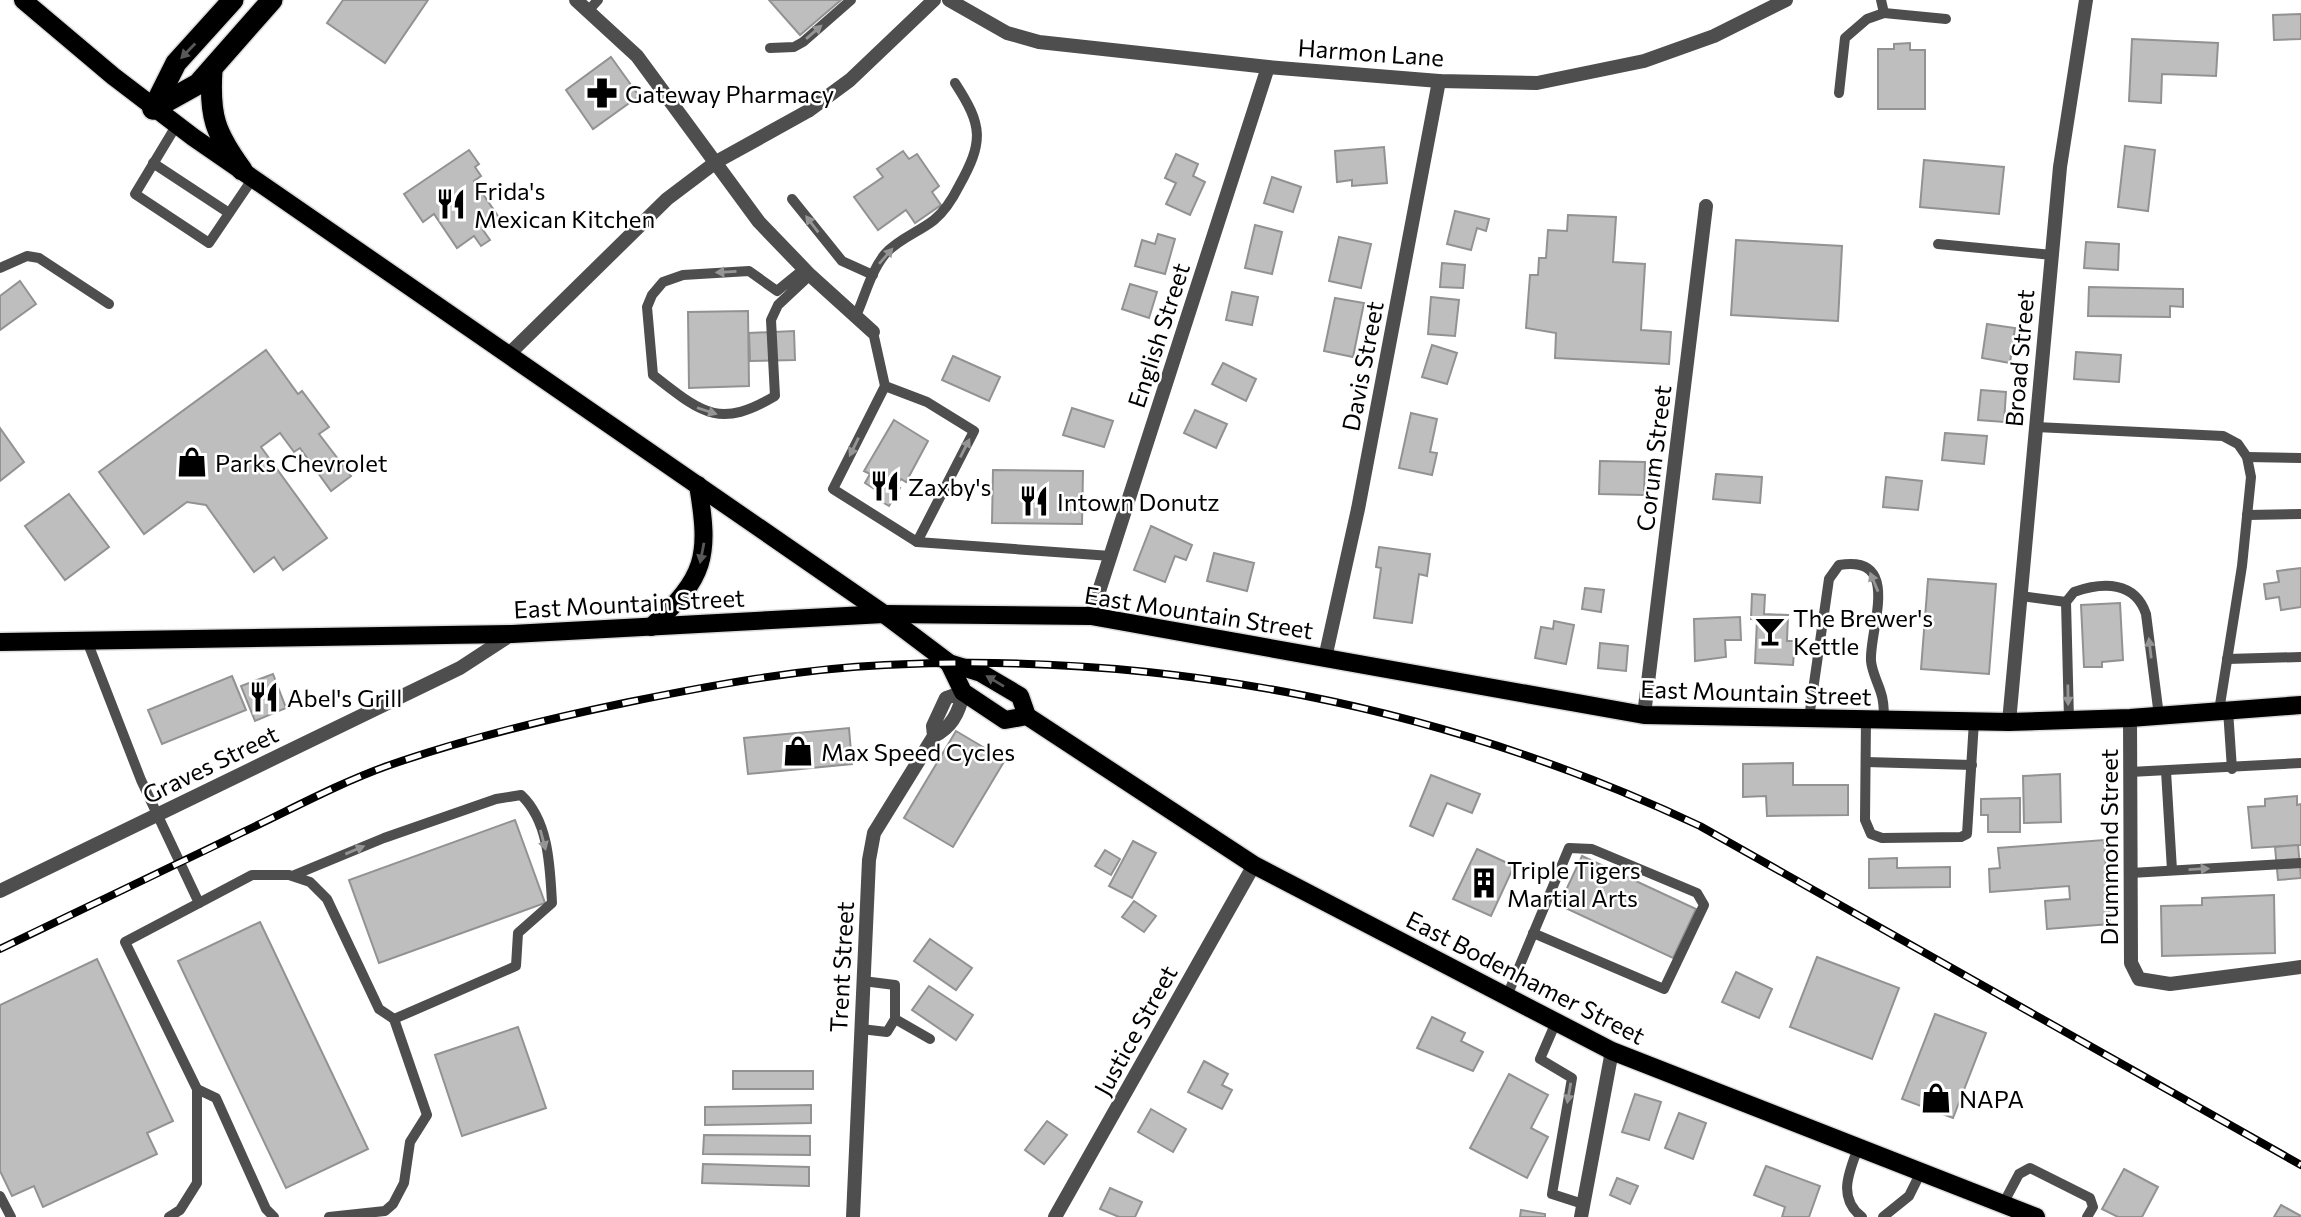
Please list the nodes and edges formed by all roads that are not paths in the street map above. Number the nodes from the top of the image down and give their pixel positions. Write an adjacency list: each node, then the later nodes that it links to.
1 (233, 0): 21 (highway, one-way to 21)
2 (272, 0): 17 (highway)
3 (576, 0): 12 (street)
4 (598, 0): 12 (lane)
5 (851, 0): 15 (lane, one-way to 5)
6 (934, 0): 23 (street)
7 (949, 0): 16 (street, Harmon Lane)
8 (1786, 0): 18 (street, Harmon Lane)
9 (1881, 0): 13 (lane)
10 (2086, 0): 30 (street, Broad Street)
11 (25, 2): 21 (main road, East Bodenhamer Street)
12 (588, 11): 23 (street)
13 (1884, 13): 14 (lane); 20 (lane)
14 (1946, 19)
15 (770, 48)
16 (1268, 67): 18 (street, Harmon Lane); 46 (street, English Street)
17 (212, 70): 21 (highway); 25 (highway)
18 (1439, 82): 56 (street, Davis Street)
19 (955, 83): 33 (lane, one-way to 19)
20 (1839, 93)
21 (153, 108): 22 (main road, East Bodenhamer Street)
22 (176, 125): 24 (lane); 25 (main road, East Bodenhamer Street)
23 (716, 162): 32 (street); 37 (street)
24 (153, 163): 28 (lane); 28 (lane)
25 (247, 174): 28 (lane); 37 (main road, East Bodenhamer Street)
26 (792, 199): 33 (lane, one-way to 26)
27 (1706, 206): 62 (street, Corum Street)
28 (229, 213)
29 (1938, 244): 30 (lane)
30 (2052, 255): 39 (street, Broad Street)
31 (0, 268): 34 (lane)
32 (807, 272): 32 (lane, one-way to 32); 35 (street)
33 (873, 275): 35 (lane)
34 (109, 304)
35 (856, 316): 36 (street)
36 (873, 332): 38 (lane)
37 (508, 355): 42 (main road, East Bodenhamer Street)
38 (884, 386): 45 (lane, one-way to 45); 45 (lane, one-way to 38)
39 (2036, 427): 40 (lane); 47 (street, Broad Street)
40 (2247, 457): 41 (lane); 44 (lane)
41 (2301, 458)
42 (698, 485): 49 (main road, East Bodenhamer Street); 51 (main road, one-way to 51)
43 (2301, 514): 44 (lane)
44 (2247, 515): 57 (lane)
45 (917, 542): 46 (lane)
46 (1111, 556): 50 (street, English Street)
47 (2021, 596): 48 (lane); 70 (street, Broad Street)
48 (2066, 601): 64 (lane, one-way to 48); 68 (lane, one-way to 68)
49 (884, 614): 50 (main road, East Mountain Street); 51 (main road, East Mountain Street); 58 (main road, East Bodenhamer Street)
50 (1091, 616): 56 (main road, East Mountain Street)
51 (651, 627): 52 (main road, East Mountain Street)
52 (512, 634): 53 (main road, East Mountain Street); 77 (street, Graves Street)
53 (87, 641): 54 (main road, East Mountain Street); 77 (lane)
54 (0, 642)
55 (2301, 657): 57 (lane)
56 (1325, 658): 62 (main road, East Mountain Street)
57 (2227, 659): 61 (lane)
58 (949, 663): 59 (main road, East Bodenhamer Street); 63 (main road, East Bodenhamer Street, one-way to 58)
59 (963, 692): 63 (main road, East Bodenhamer Street); 87 (street, Trent Street)
60 (2301, 705): 61 (main road, East Mountain Street)
61 (2223, 711): 64 (main road, East Mountain Street); 74 (lane)
62 (1644, 715): 65 (main road, East Mountain Street)
63 (1027, 716): 79 (main road, East Bodenhamer Street)
64 (2159, 716): 66 (main road, East Mountain Street)
65 (1809, 718): 67 (main road, East Mountain Street); 67 (lane, one-way to 65)
66 (2130, 718): 68 (main road, East Mountain Street); 76 (street, Drummond Street)
67 (1875, 720): 69 (main road, East Mountain Street); 71 (lane)
68 (2069, 720): 70 (main road, East Mountain Street)
69 (1974, 721): 70 (main road, East Mountain Street); 73 (lane)
70 (2009, 722)
71 (1866, 762): 73 (lane); 73 (lane)
72 (2301, 763): 74 (lane)
73 (1972, 765)
74 (2232, 769): 75 (lane)
75 (2166, 771): 76 (lane); 80 (lane)
76 (2130, 772): 81 (street, Drummond Street)
77 (156, 815): 83 (street, Graves Street); 84 (lane)
78 (2301, 863): 80 (lane, one-way to 78)
79 (1254, 865): 88 (main road, East Bodenhamer Street); 107 (street, Justice Street)
80 (2172, 870): 81 (lane)
81 (2131, 873): 86 (street, Drummond Street)
82 (292, 876): 84 (lane); 89 (lane); 89 (lane, one-way to 89)
83 (0, 891)
84 (199, 903): 95 (lane)
85 (1533, 933): 85 (lane); 88 (lane)
86 (2301, 967)
87 (863, 981): 90 (lane); 92 (street, Trent Street)
88 (1507, 996): 91 (main road, East Bodenhamer Street)
89 (394, 1019): 105 (lane)
90 (895, 1019): 92 (lane); 93 (lane)
91 (1556, 1022): 94 (main road, East Bodenhamer Street); 100 (lane, one-way to 100)
92 (861, 1029): 106 (street, Trent Street)
93 (930, 1038)
94 (1612, 1051): 96 (main road, East Bodenhamer Street); 100 (street)
95 (197, 1090): 103 (lane); 104 (lane)
96 (1858, 1147): 97 (main road, East Bodenhamer Street); 101 (lane)
97 (1921, 1172): 99 (main road, East Bodenhamer Street); 109 (lane)
98 (0, 1196): 102 (lane)
99 (2003, 1204): 110 (main road, East Bodenhamer Street); 111 (lane)
100 (1582, 1211)
101 (1850, 1212): 108 (lane)
102 (12, 1217)
103 (169, 1217)
104 (273, 1217)
105 (329, 1217)
106 (853, 1217)
107 (1055, 1217)
108 (1862, 1217)
109 (1883, 1217)
110 (2036, 1217)
111 (2087, 1217)

